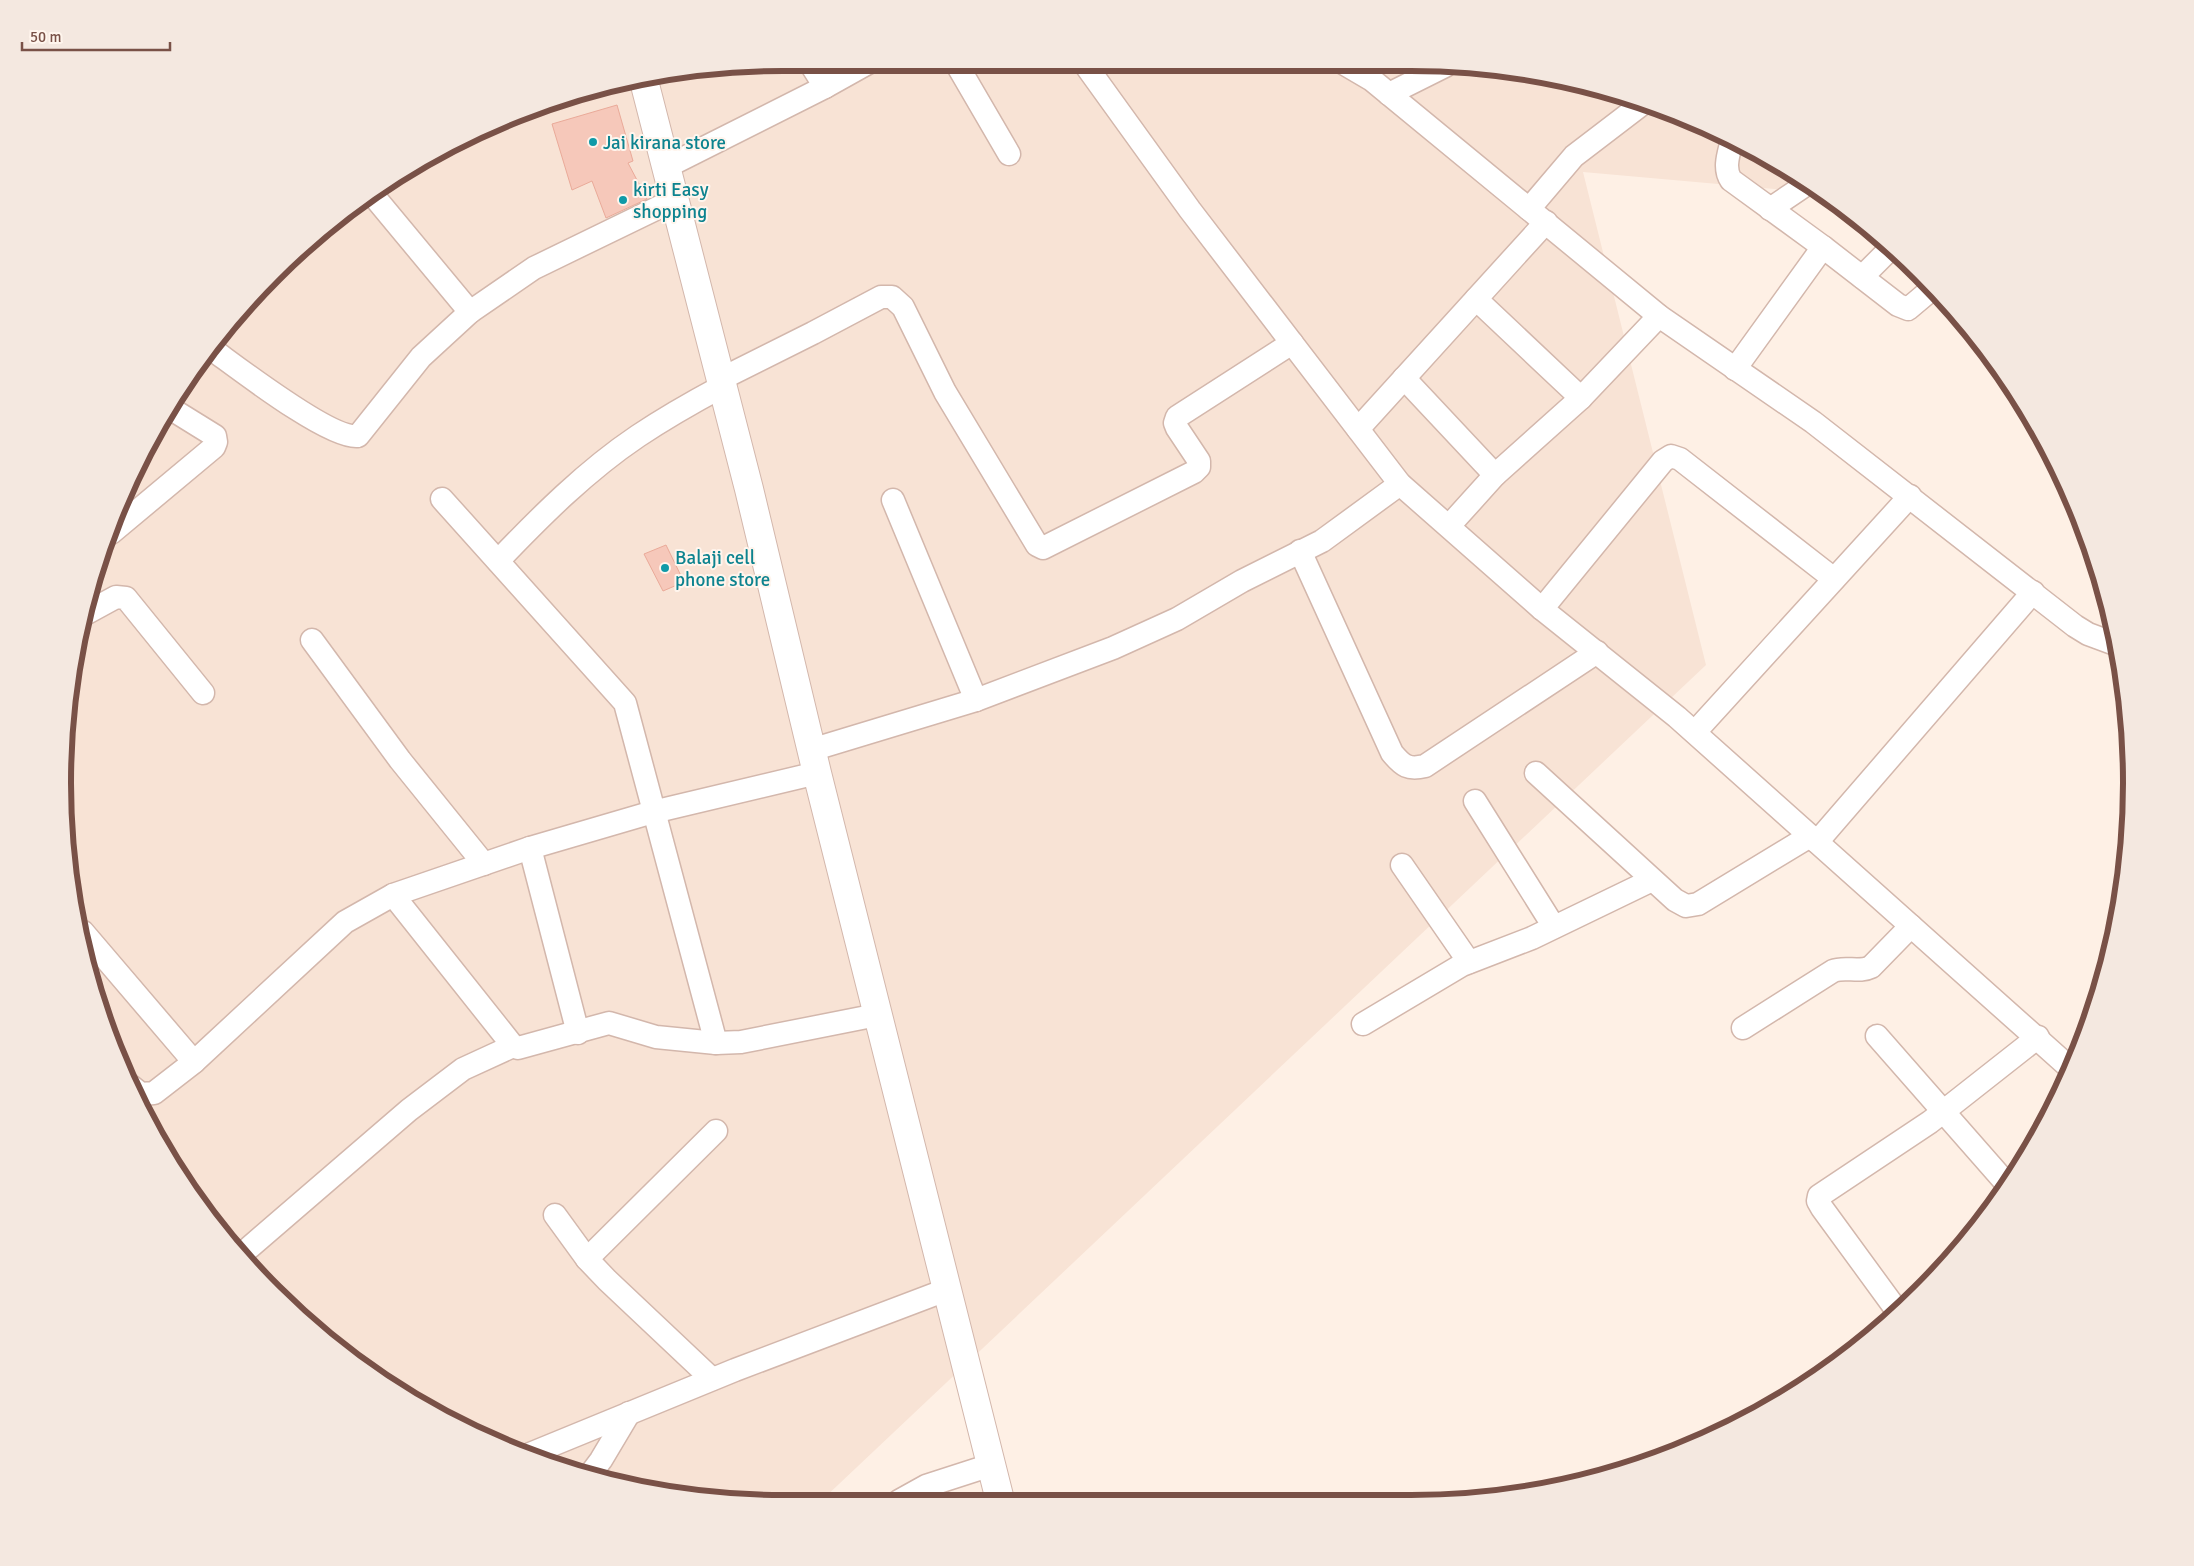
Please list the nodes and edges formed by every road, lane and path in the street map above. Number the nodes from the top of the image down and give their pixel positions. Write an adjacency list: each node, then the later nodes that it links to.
1 (815, 71): 8 (street)
2 (853, 71): 8 (street)
3 (961, 71): 12 (street)
4 (1090, 71): 26 (street)
5 (1358, 71): 9 (street)
6 (1433, 72): 9 (street)
7 (645, 85): 13 (street)
8 (825, 87): 13 (street)
9 (1389, 94): 18 (street)
10 (1637, 108): 18 (street)
11 (1730, 147): 17 (street)
12 (1009, 154)
13 (666, 167): 16 (street)
14 (1801, 188): 17 (street)
15 (376, 199): 24 (street)
16 (674, 200): 24 (street); 30 (street)
17 (1770, 209): 19 (street)
18 (1538, 216): 23 (street); 25 (street)
19 (1823, 247): 21 (street); 28 (street)
20 (1886, 253): 21 (street)
21 (1862, 277): 22 (street)
22 (1927, 293)
23 (1476, 299): 29 (street); 31 (street)
24 (470, 312): 27 (street)
25 (1659, 316): 28 (street); 31 (street)
26 (1292, 343): 30 (street); 33 (street)
27 (216, 352)
28 (1735, 369): 36 (street)
29 (1404, 378): 33 (street); 34 (street)
30 (720, 383): 42 (street); 53 (street)
31 (1581, 398): 34 (street)
32 (176, 412): 39 (street)
33 (1358, 429): 35 (street)
34 (1495, 476): 40 (street)
35 (1400, 484): 40 (street); 41 (street)
36 (1910, 496): 43 (street); 44 (street)
37 (442, 499): 42 (street)
38 (892, 500): 51 (street)
39 (119, 526)
40 (1449, 526): 46 (street)
41 (1300, 552): 49 (street); 51 (street)
42 (498, 561): 56 (street)
43 (1834, 579): 46 (street); 52 (street)
44 (2033, 592): 48 (street); 57 (street)
45 (93, 609): 50 (street)
46 (1542, 609): 49 (street)
47 (312, 640): 59 (street)
48 (2108, 642)
49 (1597, 652): 52 (street)
50 (203, 693)
51 (976, 700): 53 (street)
52 (1695, 732): 57 (street)
53 (814, 762): 56 (street); 67 (street)
54 (1536, 773): 61 (street)
55 (1475, 801): 64 (street)
56 (653, 812): 58 (street); 73 (street)
57 (1814, 839): 61 (street); 63 (street)
58 (530, 848): 59 (street); 70 (street)
59 (484, 864): 62 (street)
60 (1402, 866): 66 (street)
61 (1652, 880): 64 (street)
62 (393, 895): 74 (street); 75 (street)
63 (1911, 926): 69 (street); 72 (street)
64 (1554, 927): 66 (street)
65 (89, 938): 75 (street)
66 (1469, 962): 68 (street)
67 (877, 1015): 73 (street); 84 (street)
68 (1363, 1024)
69 (1743, 1028)
70 (578, 1033): 73 (street); 74 (street)
71 (1877, 1036): 78 (street)
72 (2038, 1037): 76 (street); 78 (street)
73 (716, 1043)
74 (514, 1046): 82 (street)
75 (194, 1062): 77 (street)
76 (2065, 1063)
77 (143, 1094)
78 (1944, 1112): 80 (street); 85 (street)
79 (716, 1131): 83 (street)
80 (2002, 1179)
81 (555, 1215): 83 (street)
82 (250, 1246)
83 (587, 1259): 86 (street)
84 (946, 1290): 86 (street); 89 (street)
85 (1893, 1306)
86 (712, 1379): 87 (street)
87 (629, 1413): 88 (street); 90 (street)
88 (538, 1451)
89 (991, 1465): 91 (street); 92 (street)
90 (595, 1469)
91 (910, 1495)
92 (999, 1495)

